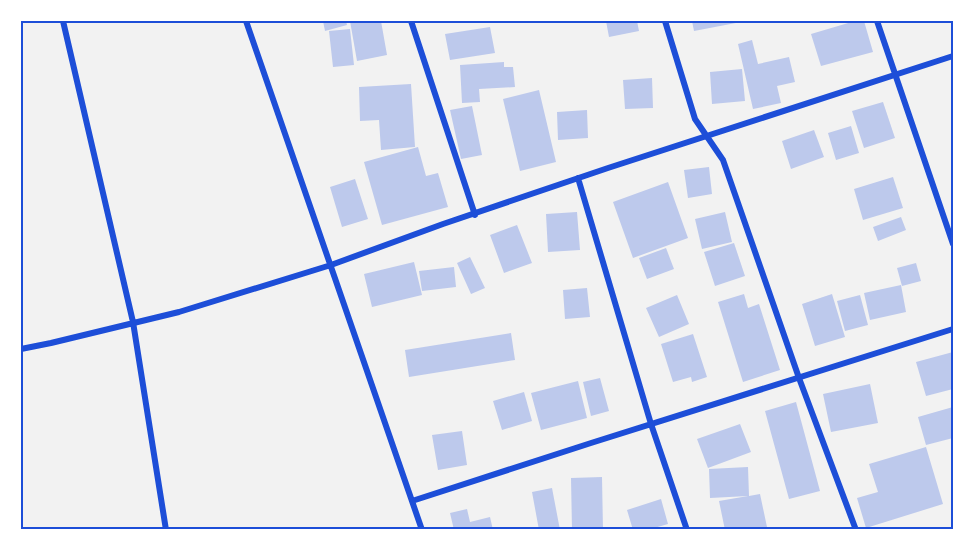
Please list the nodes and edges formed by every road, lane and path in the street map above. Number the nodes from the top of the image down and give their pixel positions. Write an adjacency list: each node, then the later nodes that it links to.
1 (63, 21): 13 (street)
2 (246, 21): 12 (street)
3 (411, 21): 10 (street)
4 (665, 21): 8 (street)
5 (877, 21): 7 (street)
6 (953, 56): 7 (street)
7 (896, 75): 8 (street); 11 (street)
8 (707, 136): 9 (street); 16 (street)
9 (578, 178): 10 (street); 17 (street)
10 (474, 215): 12 (street)
11 (953, 244)
12 (331, 265): 13 (street); 18 (street)
13 (133, 322): 15 (street); 19 (street)
14 (953, 329): 16 (street)
15 (21, 349)
16 (798, 378): 17 (street); 22 (street)
17 (651, 424): 18 (street); 21 (street)
18 (412, 501): 20 (street)
19 (166, 530)
20 (422, 530)
21 (687, 530)
22 (856, 530)

